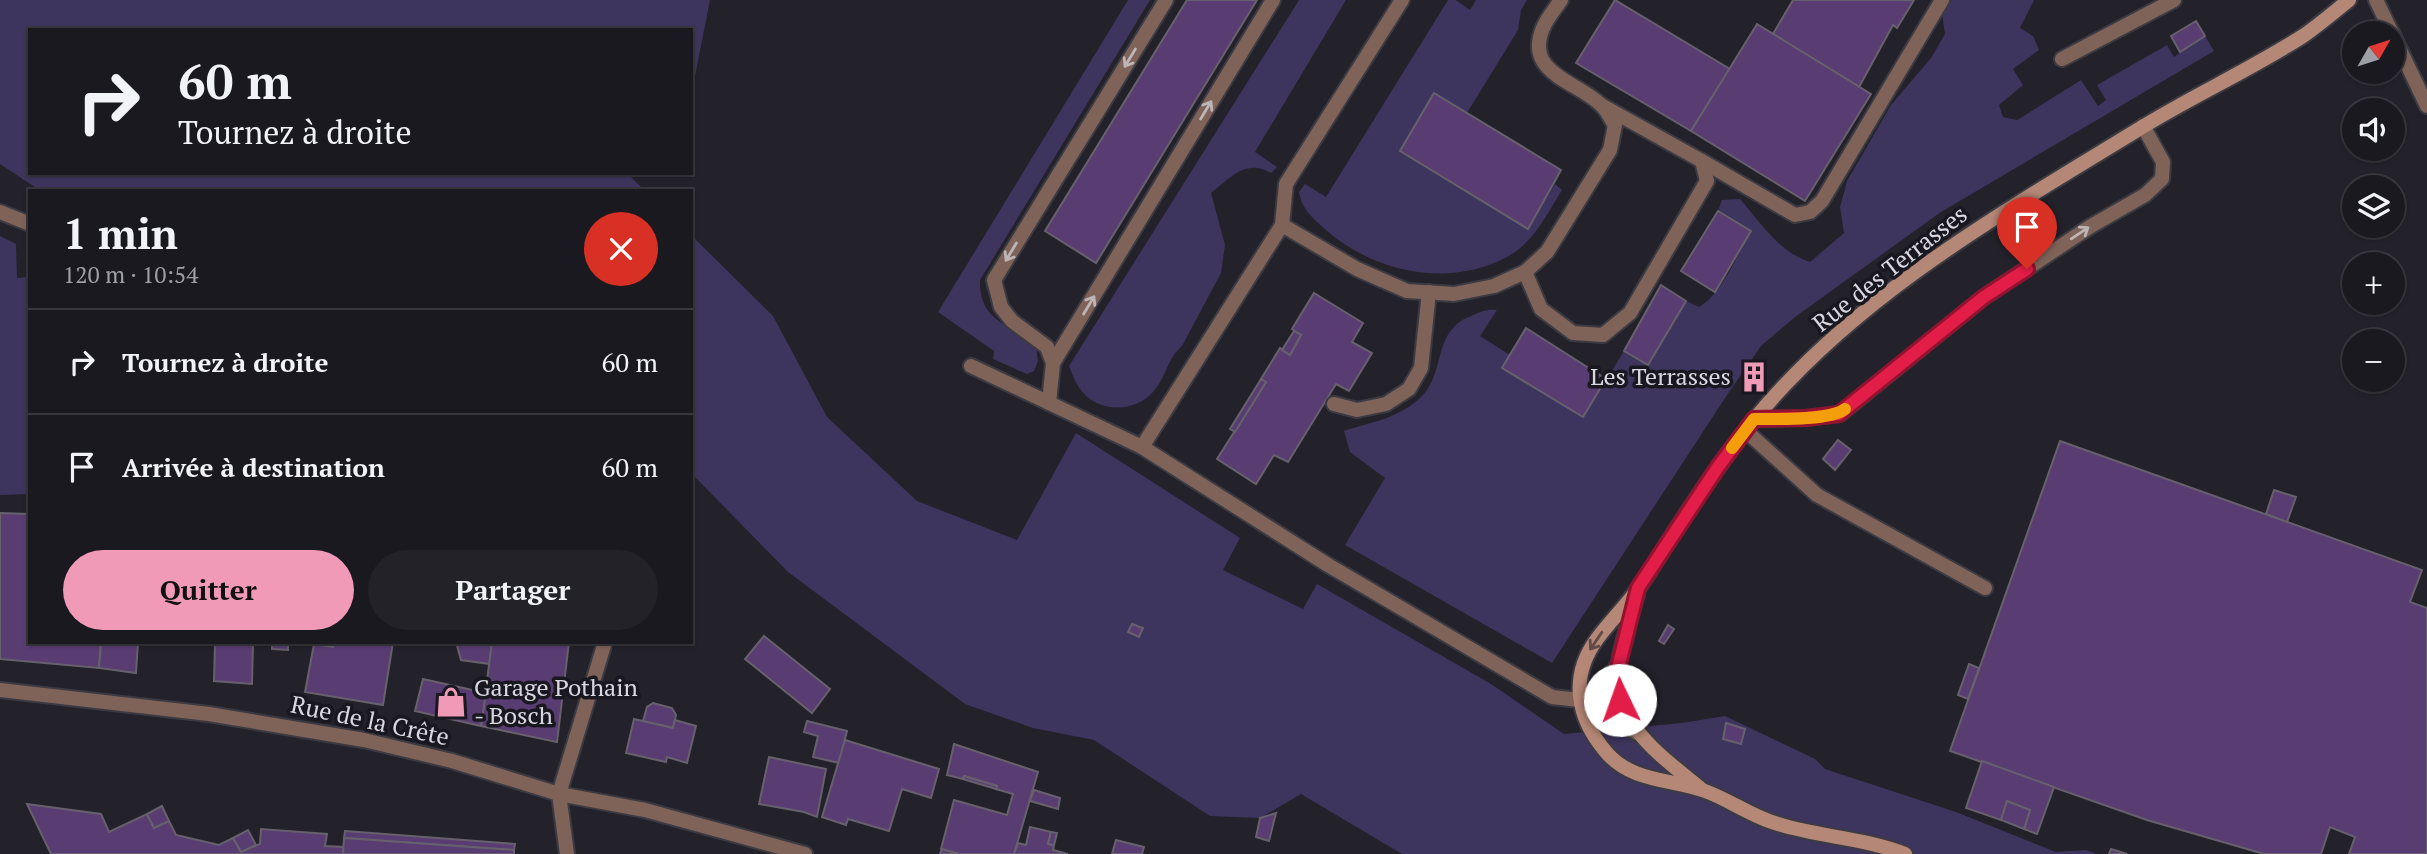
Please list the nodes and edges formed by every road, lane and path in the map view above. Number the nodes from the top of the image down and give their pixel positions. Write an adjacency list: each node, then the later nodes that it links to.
1 (1166, 0): 21 (street, one-way to 21)
2 (1273, 0): 21 (street, one-way to 2)
3 (1402, 0): 18 (street)
4 (1561, 0): 12 (street)
5 (1942, 0): 15 (street)
6 (2174, 0): 10 (street)
7 (2348, 0): 14 (street, Rue des Terrasses)
8 (2376, 0): 9 (street)
9 (2386, 21)
10 (2062, 59)
11 (2405, 60): 13 (street)
12 (1602, 106): 15 (street); 19 (street)
13 (2427, 106)
14 (2143, 126): 25 (street, Rue des Terrasses); 25 (street, one-way to 14)
15 (1702, 161): 19 (street)
16 (0, 212): 17 (street)
17 (28, 223)
18 (1282, 225): 20 (street); 26 (street)
19 (1525, 272): 20 (street)
20 (1429, 292): 24 (street)
21 (1053, 363): 23 (street)
22 (971, 366): 23 (street)
23 (1049, 403): 26 (street)
24 (1334, 404)
25 (1750, 425): 27 (street, Rue des Terrasses); 28 (street)
26 (1142, 447): 32 (street)
27 (1638, 588): 30 (street, Rue des Terrasses); 32 (street, Rue des Terrasses, one-way to 32)
28 (1985, 588)
29 (604, 644): 35 (street)
30 (1619, 664): 32 (street); 33 (street, Rue des Terrasses)
31 (0, 690): 35 (street, Rue de la Crête)
32 (1579, 700): 33 (street); 34 (street, Rue des Terrasses)
33 (1637, 733): 34 (street, Rue des Terrasses)
34 (1704, 791): 38 (street, Rue des Terrasses)
35 (559, 794): 36 (street); 37 (street, Rue de la Crête)
36 (567, 854)
37 (805, 854)
38 (1905, 854)

